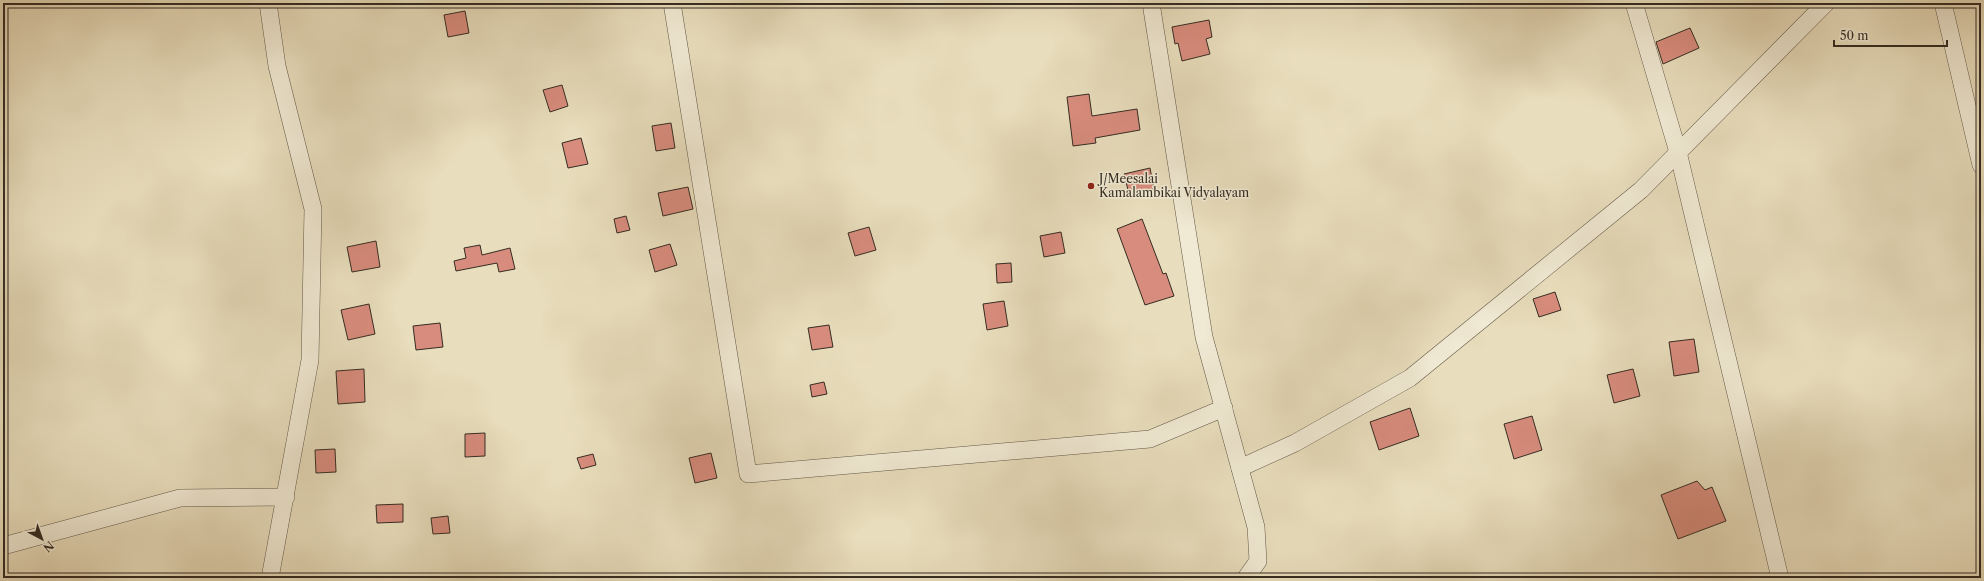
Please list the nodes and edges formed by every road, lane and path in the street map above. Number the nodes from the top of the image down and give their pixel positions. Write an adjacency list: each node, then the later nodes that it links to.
1 (268, 3): 11 (street)
2 (672, 3): 9 (street)
3 (1150, 3): 9 (street)
4 (1634, 3): 7 (street)
5 (1826, 3): 7 (street)
6 (1943, 3): 8 (street)
7 (1678, 152): 10 (street); 15 (street)
8 (1981, 165)
9 (1224, 408): 10 (street)
10 (1240, 468): 14 (street)
11 (286, 497): 12 (street); 13 (street)
12 (3, 546)
13 (270, 578)
14 (1246, 578)
15 (1780, 578)

